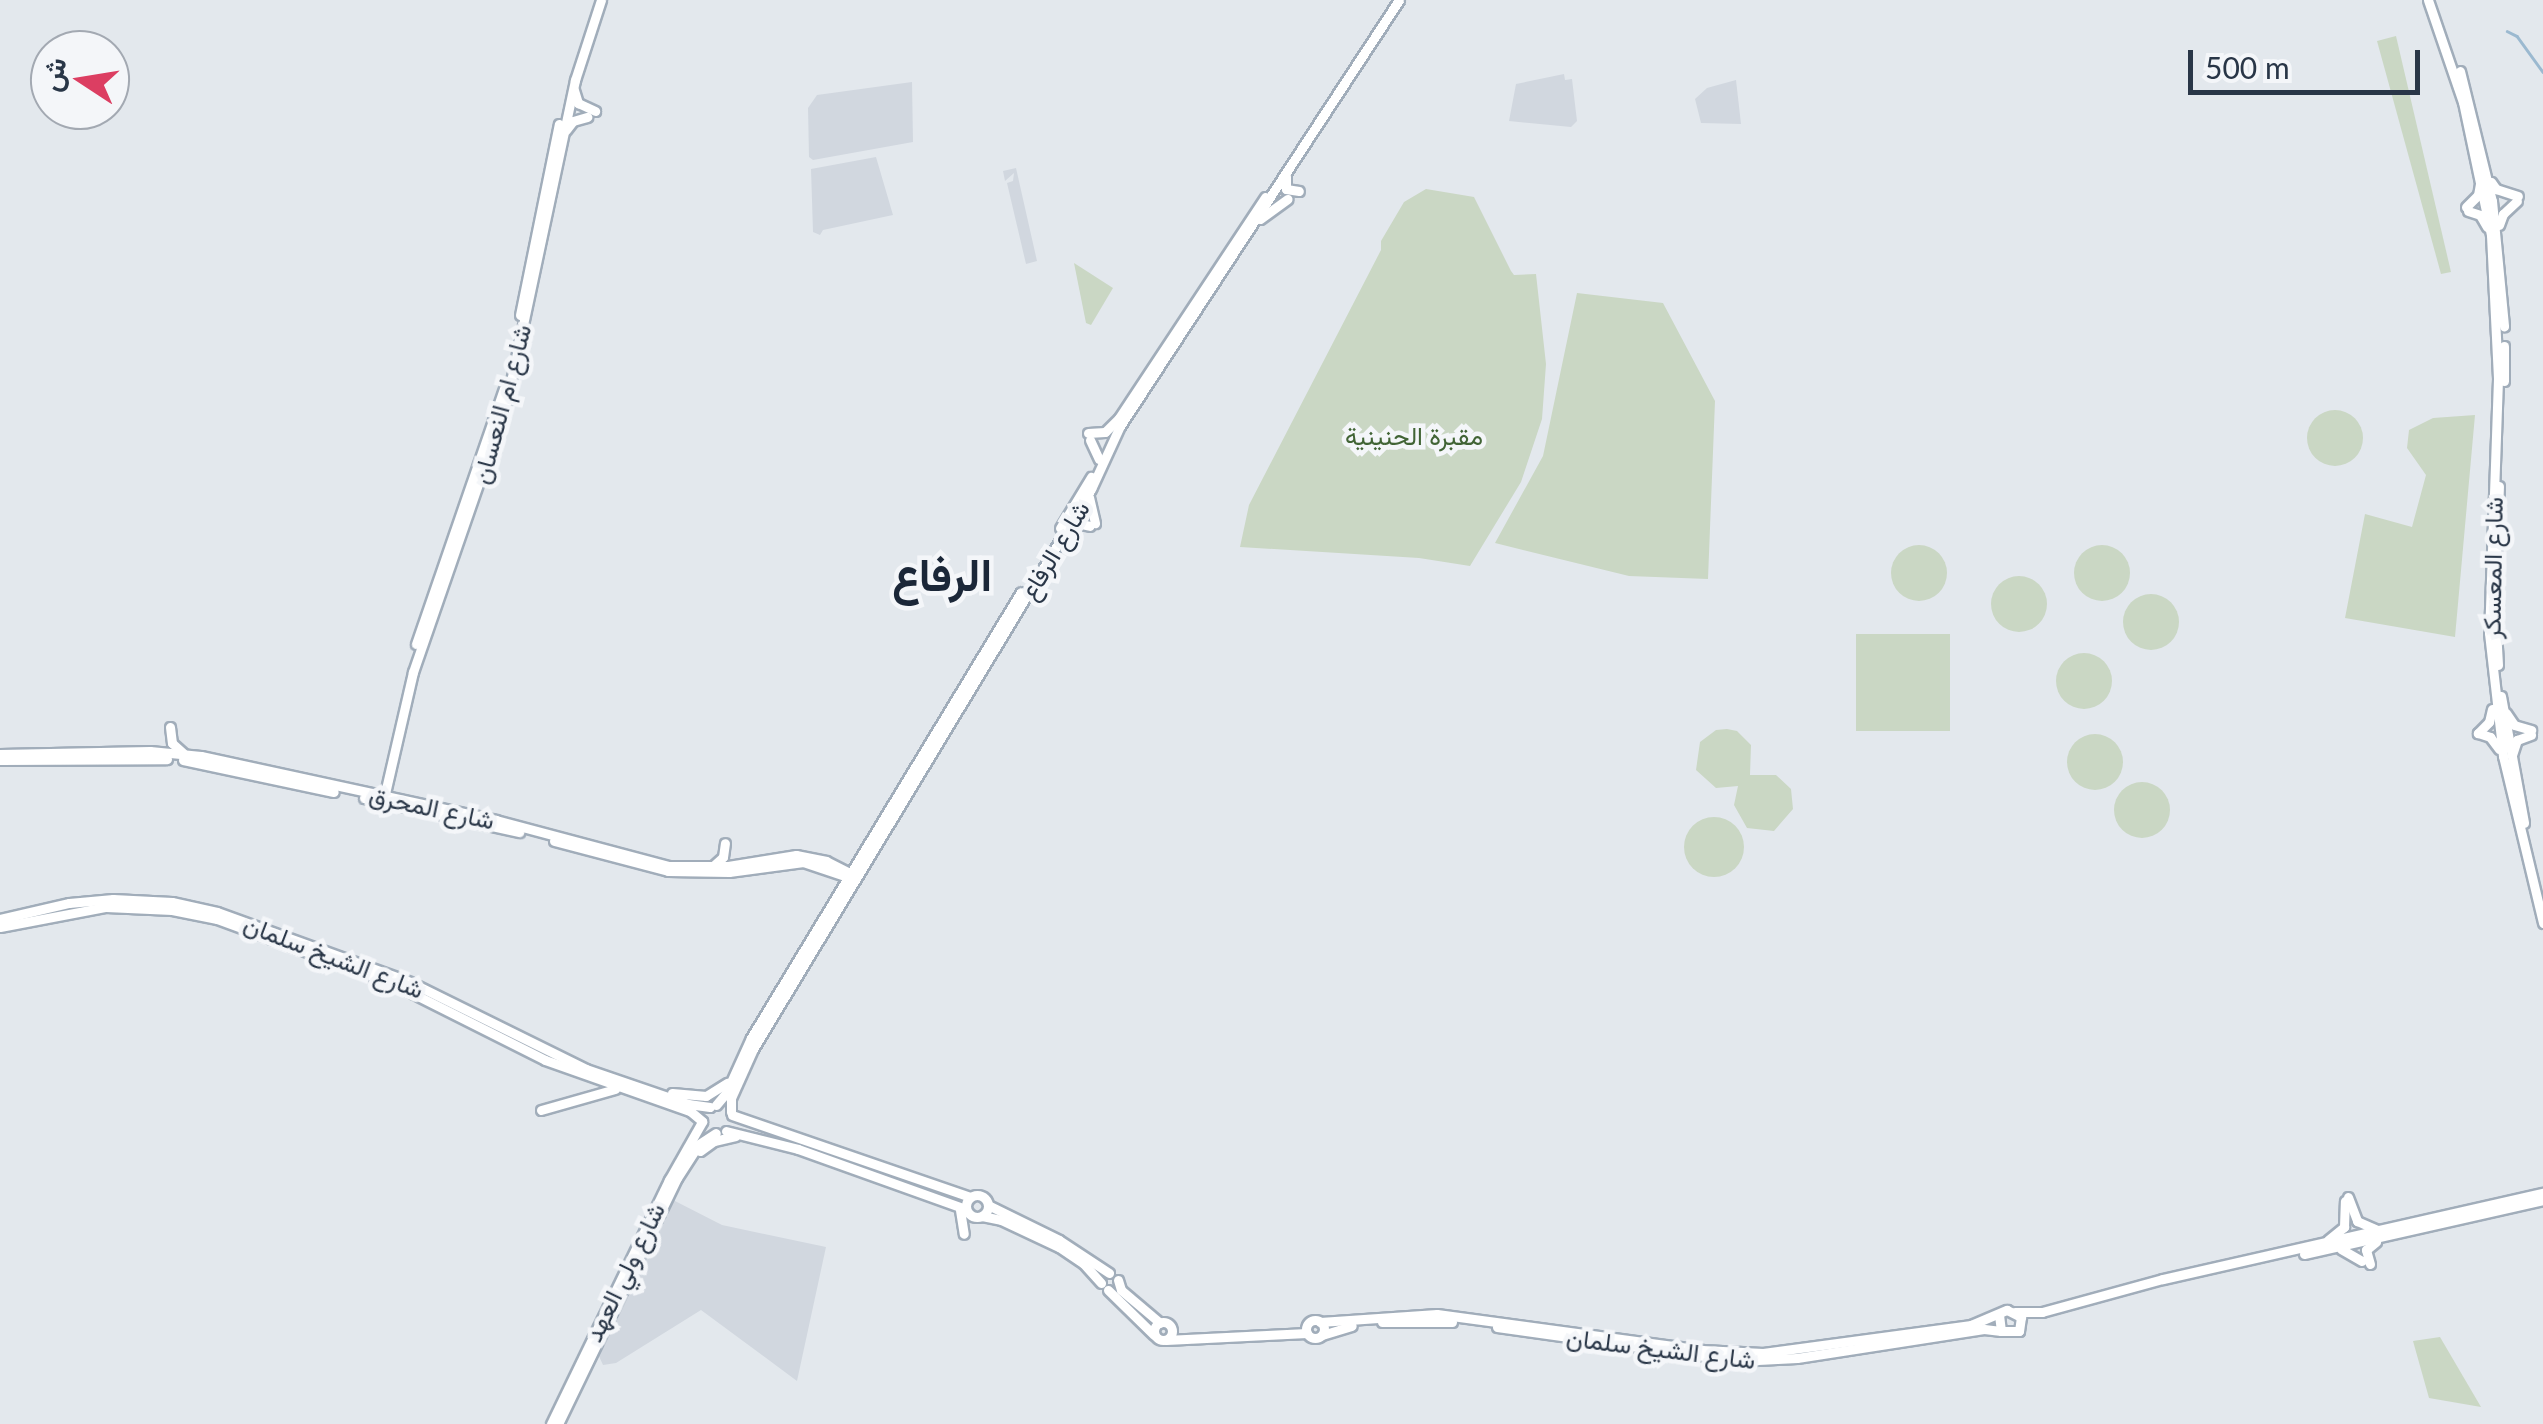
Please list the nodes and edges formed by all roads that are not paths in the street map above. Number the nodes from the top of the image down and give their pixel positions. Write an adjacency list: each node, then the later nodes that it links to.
1 (598, 0): 4 (main road, شارع ام النعسان); 14 (main road, شارع ام النعسان)
2 (1396, 0): 7 (main road, شارع الرفاع); 10 (main road, شارع الرفاع)
3 (2430, 0): 6 (main road); 6 (main road)
4 (575, 80): 5 (main road, شارع ام النعسان); 5 (main road)
5 (563, 137): 15 (main road, شارع ام النعسان)
6 (2482, 169): 12 (main road, شارع المعسكر); 12 (main road); 12 (main road)
7 (1287, 173): 8 (main road); 10 (main road, شارع الرفاع)
8 (1299, 192)
9 (1288, 199): 10 (main road)
10 (1250, 224): 11 (main road); 13 (main road, شارع الرفاع)
11 (1232, 231): 13 (main road); 17 (main road, شارع الرفاع)
12 (2494, 236): 22 (main road, شارع المعسكر); 24 (main road, شارع المعسكر)
13 (1212, 288): 20 (main road, شارع الرفاع)
14 (520, 289): 15 (main road); 23 (main road, شارع ام النعسان)
15 (519, 348): 16 (main road, شارع ام النعسان)
16 (508, 400): 18 (main road, شارع ام النعسان); 18 (main road)
17 (1118, 418): 19 (main road, شارع الرفاع); 19 (main road)
18 (499, 428): 23 (main road, شارع ام النعسان)
19 (1099, 459): 39 (main road, شارع الرفاع)
20 (1091, 488): 21 (main road, شارع الرفاع); 21 (main road)
21 (1066, 529): 43 (main road, شارع الرفاع)
22 (2493, 681): 29 (main road, شارع المعسكر); 29 (main road)
23 (406, 687): 33 (main road, شارع ام النعسان)
24 (2500, 692): 34 (main road, شارع المعسكر); 34 (main road)
25 (170, 727): 31 (main road)
26 (164, 740): 27 (main road)
27 (150, 752): 28 (main road, شارع المحرق); 31 (main road, شارع المحرق)
28 (86, 756): 30 (main road, شارع المحرق); 31 (main road, شارع المحرق)
29 (2503, 756): 47 (main road, شارع المعسكر)
30 (0, 757)
31 (183, 757): 32 (main road); 35 (main road, شارع المحرق); 36 (main road, شارع المحرق)
32 (174, 769)
33 (386, 777): 35 (main road); 36 (main road, شارع ام النعسان); 37 (main road)
34 (2513, 777): 44 (main road, شارع المعسكر)
35 (359, 792): 36 (main road, شارع المحرق)
36 (382, 799): 37 (main road, شارع المحرق); 38 (main road, شارع المحرق)
37 (404, 800): 38 (main road, شارع المحرق)
38 (520, 829): 41 (main road, شارع المحرق); 42 (main road, شارع المحرق)
39 (862, 854): 41 (main road); 43 (main road, شارع الرفاع)
40 (752, 862): 41 (main road, شارع المحرق); 42 (main road, شارع المحرق); 42 (main road)
41 (834, 867): 43 (main road, شارع المحرق); 45 (main road)
42 (704, 868)
43 (852, 877): 45 (main road, شارع الرفاع); 51 (main road, شارع الرفاع)
44 (2543, 898)
45 (833, 901): 49 (main road, شارع الرفاع)
46 (0, 919): 50 (main road, شارع الشيخ سلمان)
47 (2543, 923)
48 (0, 927): 52 (main road, شارع الشيخ سلمان)
49 (737, 1069): 50 (main road); 55 (main road, شارع الرفاع)
50 (641, 1088): 55 (main road, شارع الشيخ سلمان)
51 (736, 1089): 57 (main road, شارع الرفاع); 60 (main road)
52 (624, 1090): 53 (main road); 54 (main road, شارع الشيخ سلمان)
53 (562, 1102): 56 (main road); 58 (main road)
54 (674, 1105): 59 (main road, شارع الشيخ سلمان); 63 (main road)
55 (712, 1106): 57 (main road, شارع الشيخ سلمان); 59 (main road, شارع الرفاع)
56 (541, 1110)
57 (731, 1113): 60 (main road); 61 (main road, شارع الرفاع)
58 (559, 1114)
59 (702, 1121): 61 (main road, شارع الشيخ سلمان); 63 (main road, شارع ولي العهد)
60 (752, 1125): 66 (main road)
61 (721, 1132): 62 (main road); 64 (main road, شارع ولي العهد)
62 (760, 1137): 64 (main road); 65 (main road)
63 (695, 1138): 92 (main road, شارع ولي العهد)
64 (684, 1167): 92 (main road, شارع ولي العهد)
65 (942, 1197): 69 (main road); 72 (main road)
66 (970, 1197): 68 (main road); 69 (main road)
67 (2543, 1197): 71 (main road); 73 (main road)
68 (988, 1205): 70 (main road); 76 (main road)
69 (966, 1209): 70 (main road)
70 (982, 1216): 78 (main road)
71 (2400, 1228): 74 (main road); 74 (main road)
72 (964, 1234)
73 (2378, 1239): 75 (main road); 75 (main road)
74 (2316, 1246): 80 (main road)
75 (2328, 1250): 85 (main road)
76 (1109, 1273): 77 (main road); 78 (main road)
77 (1118, 1280): 78 (main road); 83 (main road)
78 (1104, 1286): 88 (main road)
79 (1412, 1306): 81 (main road)
80 (2015, 1311): 82 (main road); 85 (main road)
81 (1437, 1314): 84 (main road, شارع الشيخ سلمان); 89 (main road, شارع الشيخ سلمان)
82 (1999, 1315): 87 (main road); 89 (main road, شارع الشيخ سلمان)
83 (1160, 1323): 86 (main road); 88 (main road)
84 (1312, 1326): 86 (main road, شارع الشيخ سلمان); 90 (main road, شارع الشيخ سلمان); 91 (main road, شارع الشيخ سلمان)
85 (2021, 1327): 87 (main road)
86 (1171, 1329): 90 (main road)
87 (2002, 1332): 91 (main road, شارع الشيخ سلمان)
88 (1154, 1335): 90 (main road)
89 (1883, 1338): 91 (main road)
90 (1166, 1340)
91 (1866, 1348)
92 (585, 1361): 93 (main road, شارع ولي العهد)
93 (554, 1424)

